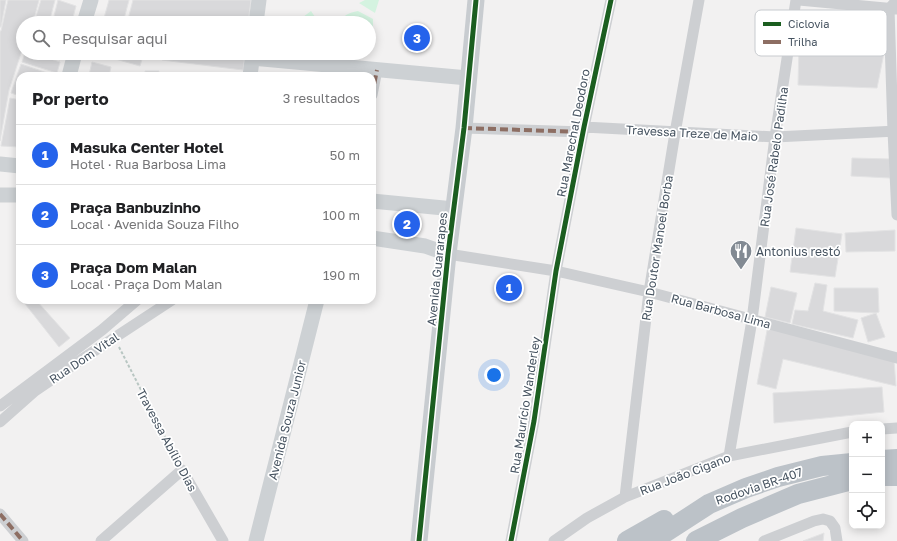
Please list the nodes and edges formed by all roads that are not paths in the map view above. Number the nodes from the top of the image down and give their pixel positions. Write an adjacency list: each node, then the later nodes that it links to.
1 (91, 0): 10 (street)
2 (259, 0): 11 (street)
3 (476, 0): 20 (main road, Avenida Guararapes)
4 (611, 0): 22 (street, Rua Marechal Deodoro)
5 (699, 0): 24 (street, Rua Doutor Manoel Borba)
6 (798, 0): 8 (street); 9 (street, Rua José Rabelo Padilha)
7 (897, 0): 8 (street)
8 (893, 9): 23 (street)
9 (796, 10)
10 (86, 16)
11 (257, 16)
12 (789, 56): 25 (street, Rua José Rabelo Padilha)
13 (73, 60): 17 (street)
14 (252, 60): 18 (street)
15 (294, 60): 16 (street)
16 (377, 70): 19 (street); 20 (street)
17 (70, 72)
18 (250, 72)
19 (376, 75)
20 (468, 78): 21 (main road, Avenida Guararapes)
21 (464, 128): 22 (street, Travessa Treze de Maio); 31 (main road, Avenida Guararapes)
22 (583, 130): 24 (street, Travessa Treze de Maio); 35 (street, Rua Marechal Deodoro)
23 (895, 131): 25 (street, Travessa Treze de Maio); 32 (street)
24 (675, 133): 25 (street, Travessa Treze de Maio); 36 (street, Rua Doutor Manoel Borba)
25 (775, 137): 40 (street, Rua José Rabelo Padilha)
26 (0, 164): 27 (street)
27 (16, 166)
28 (0, 195): 29 (street)
29 (16, 195)
30 (376, 200): 31 (street)
31 (454, 209): 34 (main road, Avenida Guararapes)
32 (897, 215)
33 (376, 239): 34 (street)
34 (448, 254): 35 (street, Rua Barbosa Lima); 63 (main road, Avenida Guararapes)
35 (556, 271): 36 (street, Rua Barbosa Lima); 64 (street, Rua Maurício Wanderley)
36 (649, 292): 40 (street, Rua Barbosa Lima); 54 (street, Rua Doutor Manoel Borba)
37 (132, 304): 42 (street, Rua Dom Vital)
38 (166, 304): 43 (street, Rua Dom Vital)
39 (317, 304): 62 (street, Avenida Souza Junior)
40 (752, 320): 41 (street, Rua Barbosa Lima); 47 (street, Rua José Rabelo Padilha)
41 (897, 358)
42 (0, 406)
43 (0, 422)
44 (897, 428): 45 (street)
45 (885, 429)
46 (849, 433): 47 (street, Rua João Cigano)
47 (729, 456): 54 (street, Rua João Cigano)
48 (885, 460): 49 (highway)
49 (897, 460)
50 (849, 463): 55 (highway, Rodovia BR-407)
51 (885, 476): 52 (highway)
52 (897, 476)
53 (849, 481): 57 (highway, Rodovia BR-407)
54 (625, 497): 65 (street, Rua João Cigano)
55 (709, 504): 66 (highway); 67 (highway, Rodovia BR-407)
56 (0, 514): 60 (street)
57 (742, 518): 68 (highway, Rodovia BR-407); 69 (highway)
58 (107, 539): 61 (street, Travessa Abílio Dias)
59 (837, 540): 70 (street)
60 (23, 541)
61 (223, 541)
62 (256, 541)
63 (419, 541)
64 (510, 541)
65 (554, 541)
66 (627, 541)
67 (652, 541)
68 (696, 541)
69 (713, 541)
70 (764, 541)

